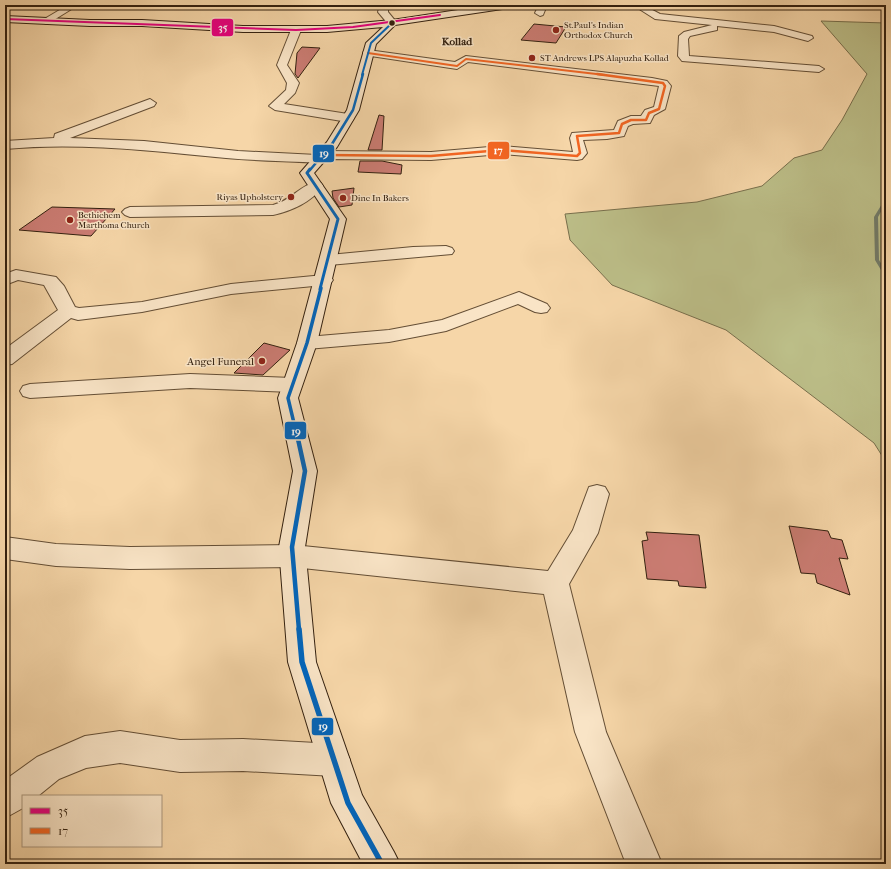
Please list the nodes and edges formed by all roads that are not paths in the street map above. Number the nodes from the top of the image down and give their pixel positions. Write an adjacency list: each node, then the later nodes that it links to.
1 (74, 5): 6 (street)
2 (509, 5): 4 (street)
3 (637, 5): 7 (street)
4 (388, 14): 9 (street); 12 (street)
5 (5, 19): 6 (street)
6 (46, 21): 9 (street)
7 (728, 24): 8 (street); 13 (street)
8 (760, 27): 10 (street); 11 (street)
9 (296, 30): 17 (street)
10 (808, 38)
11 (758, 39)
12 (368, 53): 15 (street); 17 (street)
13 (686, 59): 14 (street); 15 (street)
14 (819, 69)
15 (663, 83): 20 (street)
16 (150, 103): 18 (street)
17 (348, 118): 20 (street)
18 (44, 143): 19 (street); 20 (street)
19 (5, 145)
20 (322, 157): 21 (street)
21 (316, 186): 22 (street); 24 (street)
22 (130, 212)
23 (446, 251): 24 (street)
24 (326, 270): 27 (street); 28 (street)
25 (5, 280): 27 (street)
26 (541, 308): 28 (street)
27 (68, 311): 29 (street)
28 (307, 343): 30 (street)
29 (8, 353)
30 (292, 385): 31 (street); 34 (street)
31 (30, 391)
32 (597, 494): 35 (street)
33 (5, 548): 34 (street)
34 (293, 556): 35 (street); 36 (street)
35 (555, 583): 39 (street)
36 (334, 760): 37 (street); 38 (street)
37 (5, 801)
38 (382, 864)
39 (644, 864)

